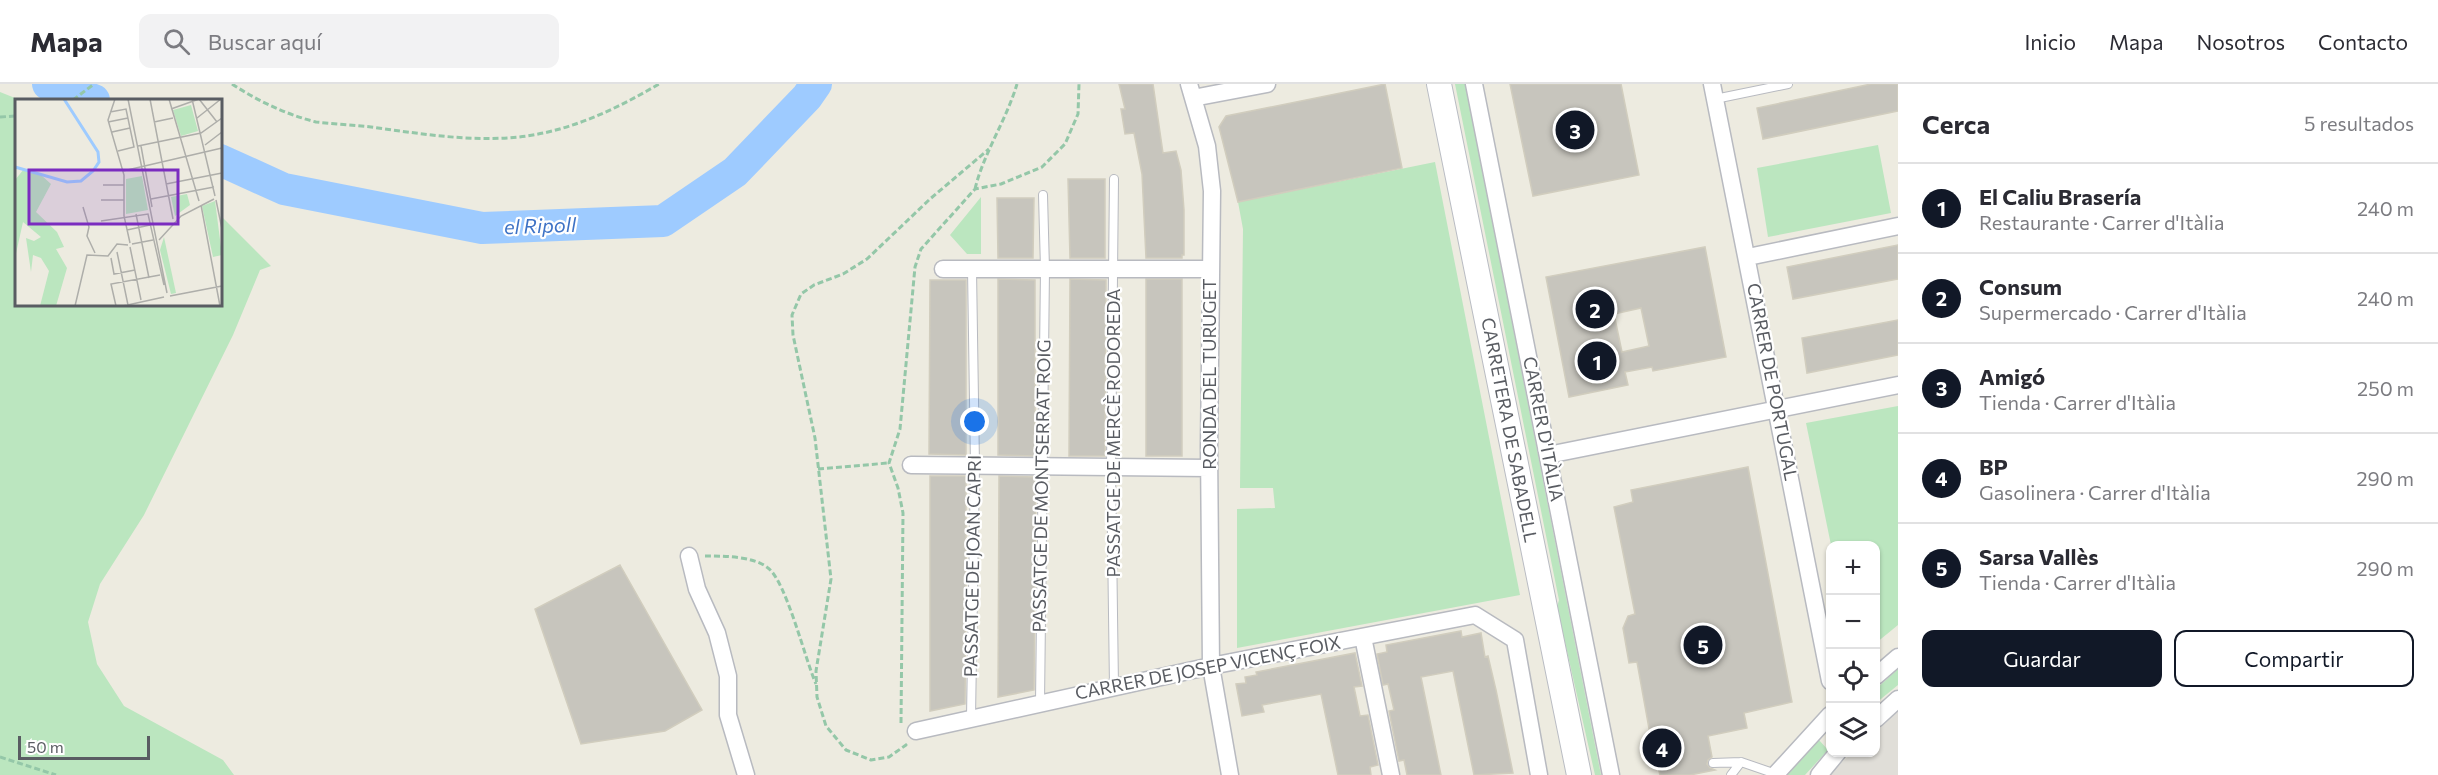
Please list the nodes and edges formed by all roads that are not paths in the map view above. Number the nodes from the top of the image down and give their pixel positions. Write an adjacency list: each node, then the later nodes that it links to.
1 (1267, 84): 5 (street)
2 (1439, 84): 45 (street, CARRETERA DE SABADELL)
3 (1474, 84): 18 (street, CARRER D'ITÀLIA)
4 (1788, 84): 6 (lane)
5 (1191, 91): 15 (street, RONDA DEL TURUGET)
6 (1713, 91): 10 (street, CARRER DE PORTUGAL)
7 (1114, 179): 14 (lane, PASSATGE DE MERCÈ RODOREDA)
8 (1043, 195): 13 (lane, PASSATGE DE MONTSERRAT ROIG)
9 (1898, 226): 10 (street)
10 (1748, 257): 17 (street, CARRER DE PORTUGAL)
11 (943, 269): 12 (street)
12 (972, 269): 13 (street); 20 (lane, PASSATGE DE JOAN CAPRI)
13 (1045, 269): 14 (street); 21 (lane, PASSATGE DE MONTSERRAT ROIG)
14 (1114, 269): 15 (street); 22 (lane, PASSATGE DE MERCÈ RODOREDA)
15 (1211, 269): 23 (street, RONDA DEL TURUGET)
16 (1898, 385): 17 (street)
17 (1775, 408): 18 (street); 27 (street, CARRER DE PORTUGAL)
18 (1548, 455): 46 (street, CARRER D'ITÀLIA)
19 (911, 465): 20 (street)
20 (975, 466): 21 (street); 34 (lane, PASSATGE DE JOAN CAPRI)
21 (1042, 466): 22 (street); 32 (lane, PASSATGE DE MONTSERRAT ROIG)
22 (1112, 467): 23 (street); 30 (lane, PASSATGE DE MERCÈ RODOREDA)
23 (1209, 468): 28 (street, RONDA DEL TURUGET)
24 (689, 556): 41 (street)
25 (1363, 637): 28 (street, CARRER DE JOSEP VICENÇ FOIX); 43 (street); 44 (street, CARRER DE JOSEP VICENÇ FOIX)
26 (1898, 657): 29 (street)
27 (1826, 661)
28 (1211, 666): 30 (street, CARRER DE JOSEP VICENÇ FOIX); 42 (street, RONDA DEL TURUGET)
29 (1880, 672)
30 (1114, 687): 32 (street, CARRER DE JOSEP VICENÇ FOIX)
31 (1898, 699): 33 (street)
32 (1040, 703): 34 (street, CARRER DE JOSEP VICENÇ FOIX)
33 (1880, 715)
34 (971, 718): 36 (street, CARRER DE JOSEP VICENÇ FOIX)
35 (1826, 720): 40 (street)
36 (907, 734)
37 (1834, 757): 48 (street)
38 (1741, 762): 39 (lane); 40 (lane); 47 (lane)
39 (1713, 763)
40 (1775, 774)
41 (746, 775)
42 (1230, 775)
43 (1391, 775)
44 (1539, 775)
45 (1579, 775)
46 (1611, 775)
47 (1731, 775)
48 (1818, 775)

